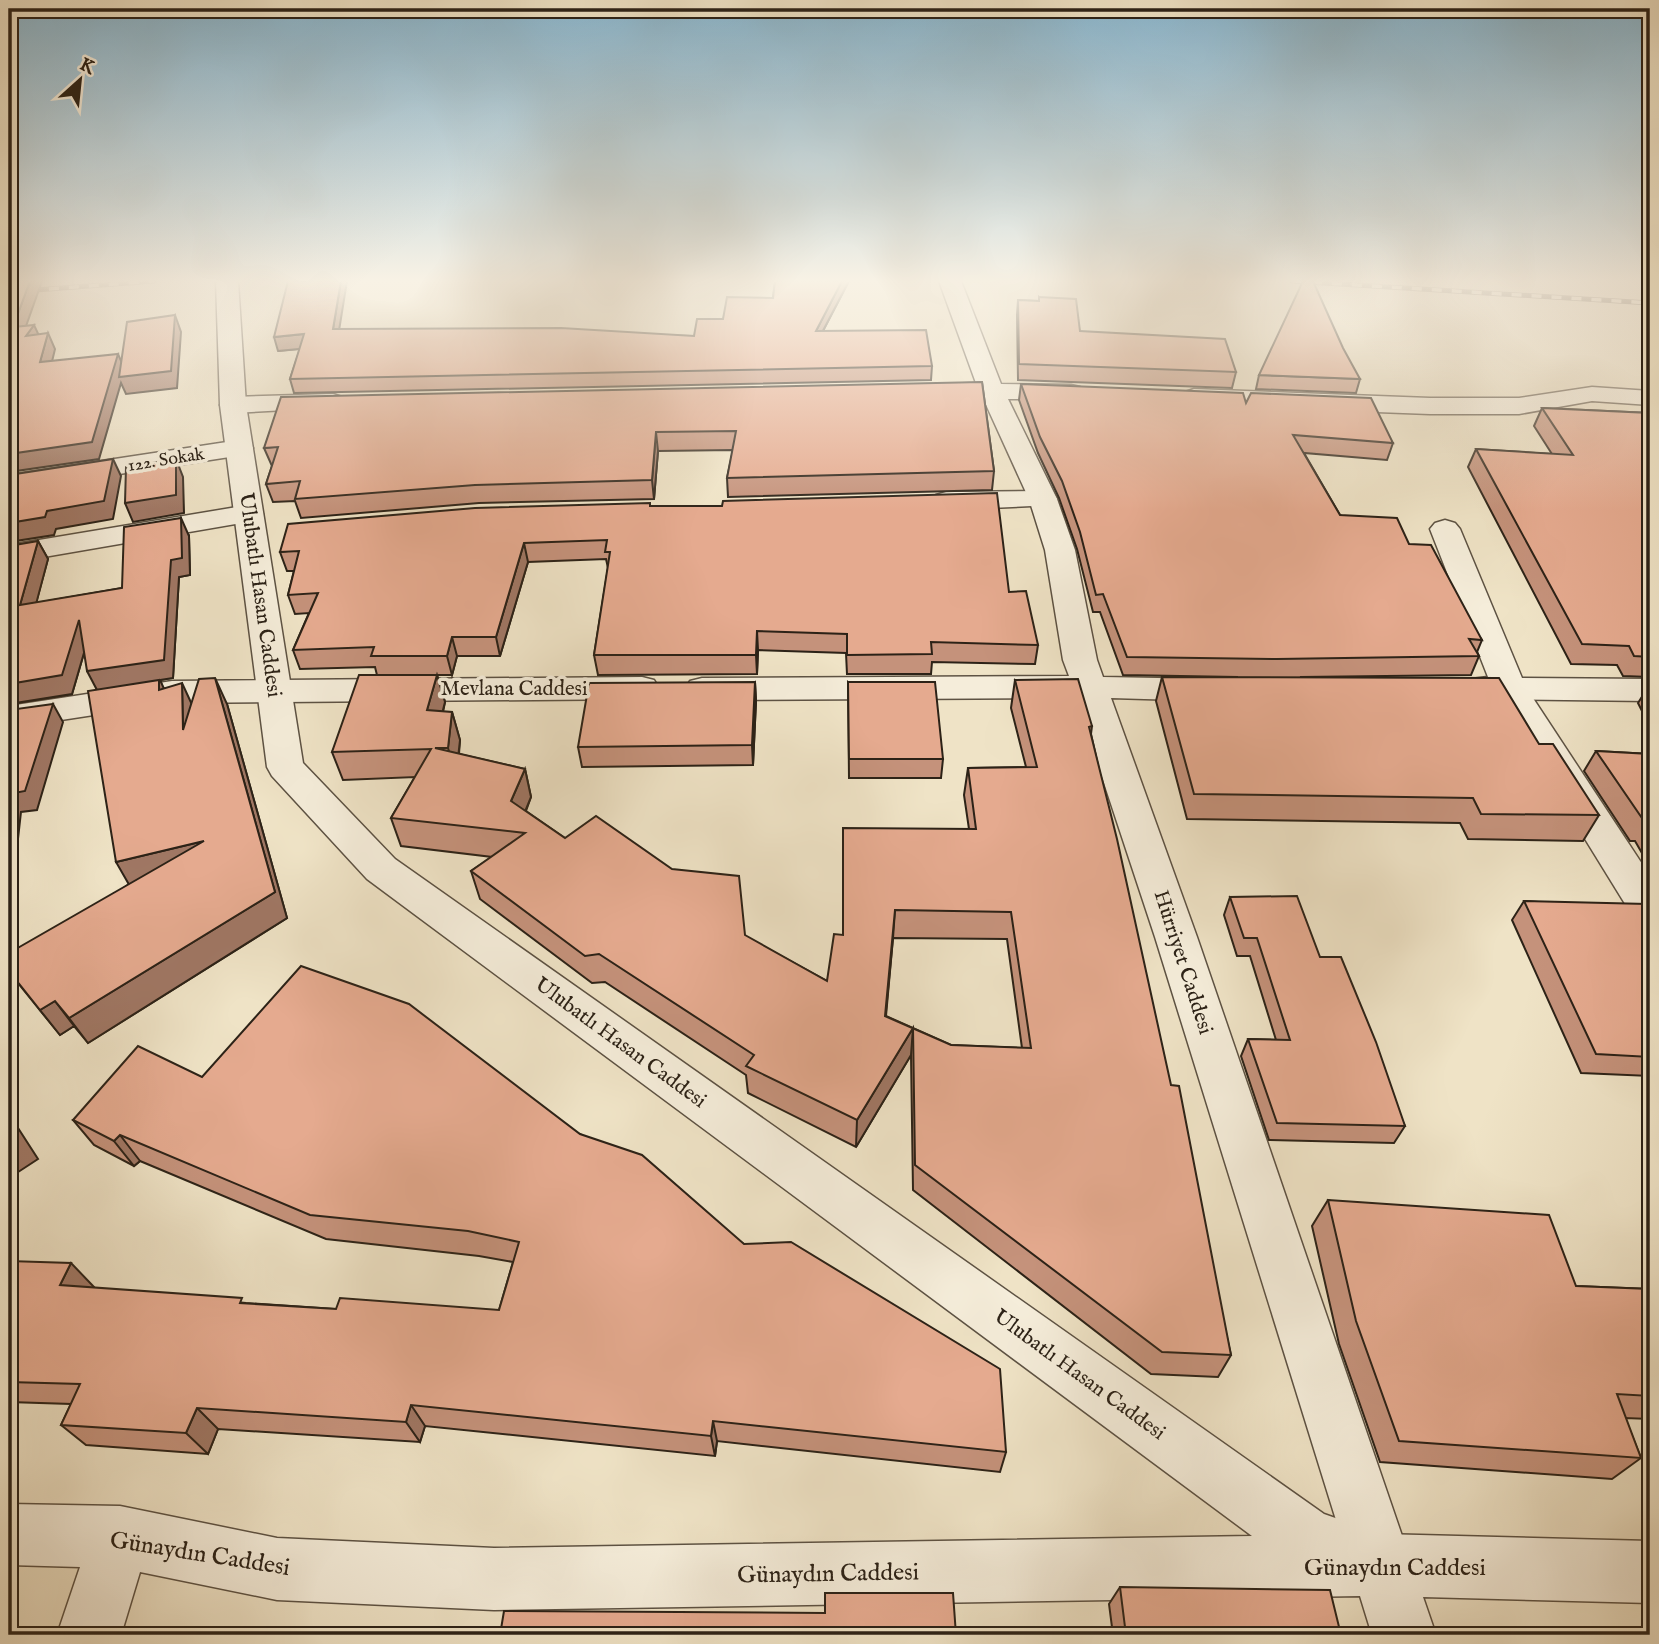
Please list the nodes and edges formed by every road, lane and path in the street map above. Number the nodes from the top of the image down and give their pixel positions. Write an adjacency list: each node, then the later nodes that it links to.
1 (231, 358): 9 (street, Ulubatlı Hasan Caddesi)
2 (980, 358): 3 (street, Hürriyet Caddesi)
3 (992, 389): 4 (street); 5 (street); 12 (street, Hürriyet Caddesi)
4 (909, 390)
5 (1101, 393)
6 (1170, 396): 7 (street)
7 (1650, 398)
8 (357, 402): 9 (street)
9 (233, 405): 10 (street, Ulubatlı Hasan Caddesi)
10 (240, 448): 11 (street, 122. Sokak); 14 (street, Ulubatlı Hasan Caddesi)
11 (9, 483)
12 (1043, 499): 13 (street); 17 (street, Hürriyet Caddesi)
13 (917, 502)
14 (260, 526): 16 (street); 19 (street, Ulubatlı Hasan Caddesi)
15 (1445, 529): 18 (street)
16 (9, 554)
17 (1089, 687): 19 (street, Mevlana Caddesi); 21 (street, Mevlana Caddesi); 27 (street, Hürriyet Caddesi)
18 (1509, 688): 20 (street); 22 (street); 24 (street)
19 (274, 689): 23 (street, Mevlana Caddesi); 27 (street, Ulubatlı Hasan Caddesi)
20 (1443, 689)
21 (1243, 690)
22 (1650, 690)
23 (9, 717)
24 (1650, 909)
25 (9, 1535): 26 (street, Günaydın Caddesi)
26 (120, 1537): 27 (street, Günaydın Caddesi); 29 (street)
27 (1381, 1565): 28 (street, Günaydın Caddesi); 30 (street, Hürriyet Caddesi)
28 (1650, 1572)
29 (89, 1635)
30 (1404, 1635)

